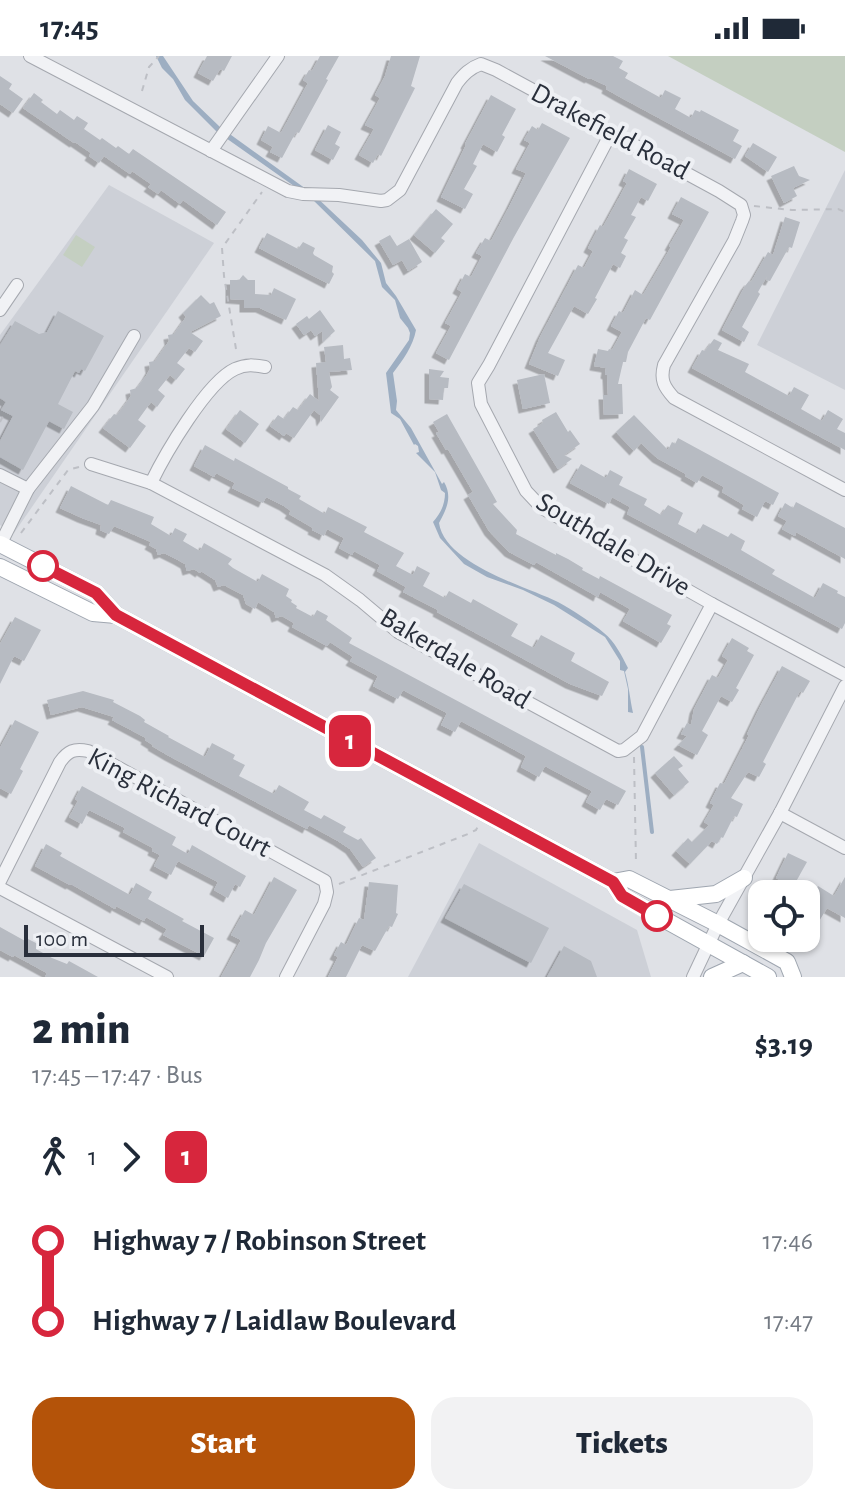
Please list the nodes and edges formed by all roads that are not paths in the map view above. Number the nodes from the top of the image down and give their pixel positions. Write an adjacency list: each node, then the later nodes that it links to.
1 (30, 56): 4 (street, Drakefield Road)
2 (278, 56): 4 (street)
3 (611, 133): 4 (street, Drakefield Road); 13 (street, Drakefield Road); 16 (street, Southdale Drive)
4 (211, 151)
5 (17, 285): 6 (street)
6 (0, 310)
7 (134, 336): 12 (street)
8 (265, 367): 11 (street)
9 (91, 464): 11 (street, Bakerdale Road)
10 (0, 475): 12 (street)
11 (151, 483): 16 (street, Bakerdale Road)
12 (28, 489): 14 (street)
13 (845, 490)
14 (0, 544): 17 (main road)
15 (0, 567): 17 (main road)
16 (712, 604): 18 (street, Southdale Drive)
17 (116, 615): 24 (main road)
18 (845, 675)
19 (845, 686): 20 (street)
20 (780, 813): 21 (street); 22 (street)
21 (845, 848)
22 (744, 878): 26 (main road); 27 (street)
23 (0, 881): 31 (street, King Richard Court)
24 (613, 882): 26 (main road); 28 (main road)
25 (0, 888): 30 (street)
26 (669, 899): 27 (main road)
27 (718, 924): 28 (street); 35 (main road)
28 (708, 943): 29 (main road); 32 (street)
29 (743, 963): 33 (main road); 34 (main road)
30 (167, 977)
31 (286, 977)
32 (693, 977)
33 (712, 977)
34 (768, 977)
35 (793, 977)

